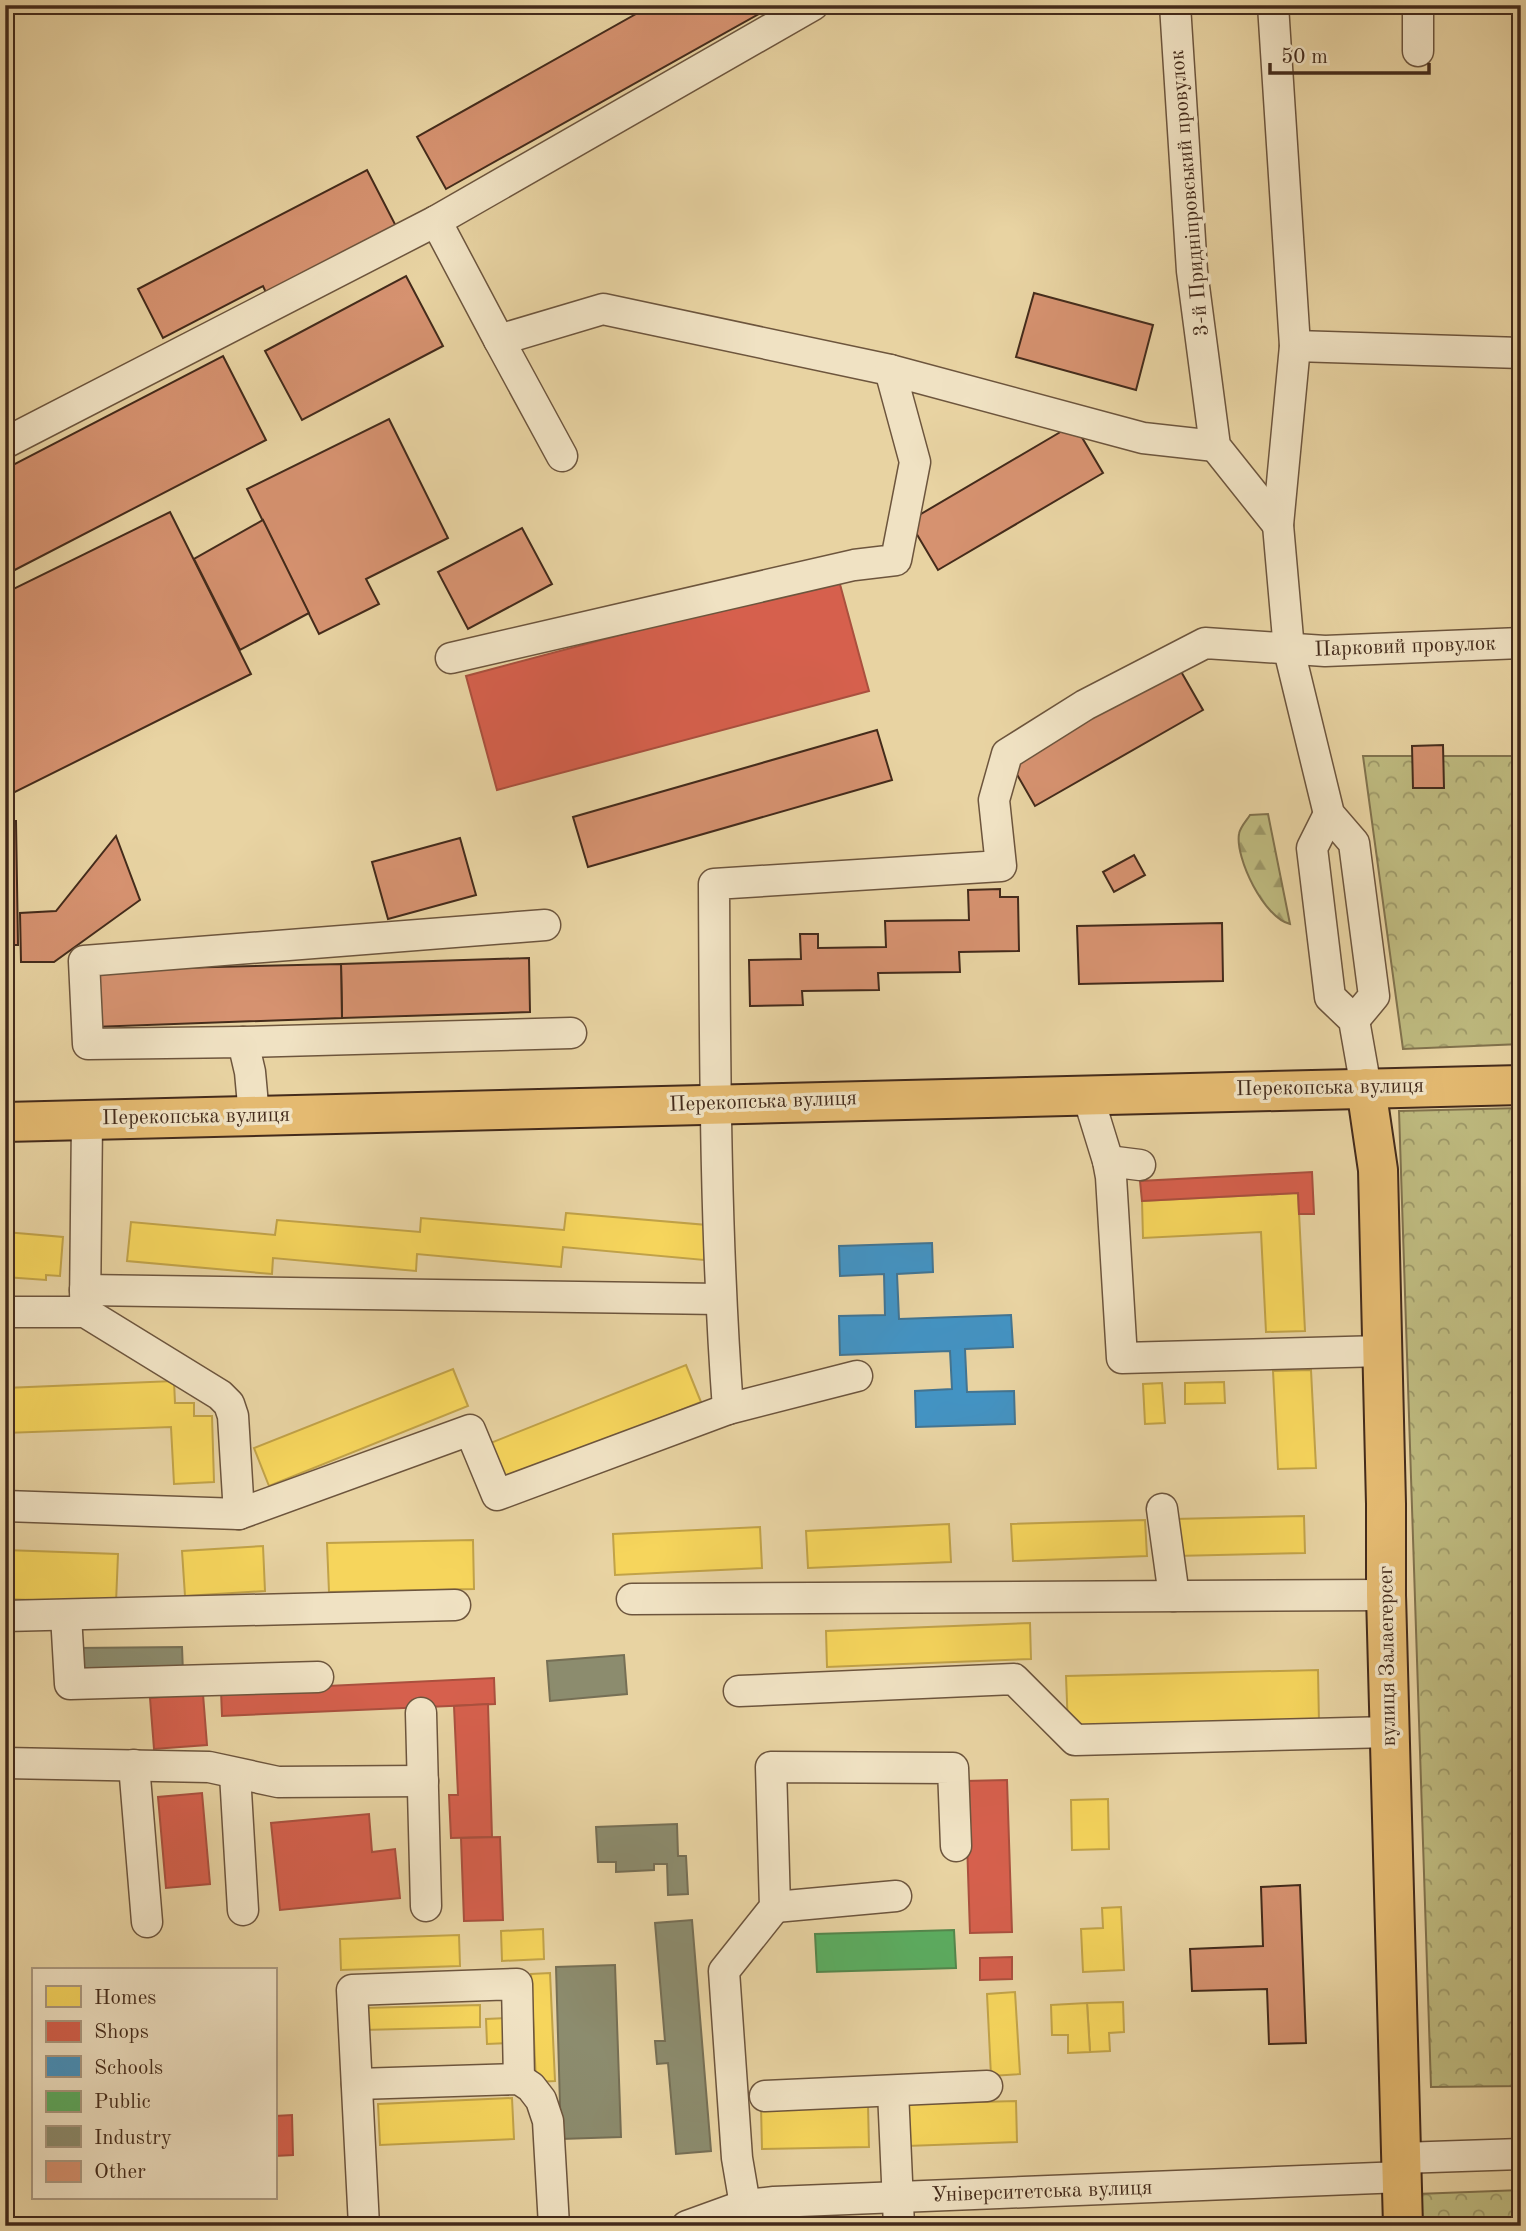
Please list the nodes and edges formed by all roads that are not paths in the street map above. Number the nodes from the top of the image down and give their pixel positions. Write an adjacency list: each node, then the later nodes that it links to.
1 (813, 5): 6 (street)
2 (1175, 5): 12 (street, 3-й Придніпровський провулок)
3 (1273, 5): 8 (street)
4 (1418, 5): 5 (street)
5 (1418, 51)
6 (436, 221): 7 (street); 11 (street)
7 (499, 340): 10 (street); 13 (street)
8 (1295, 346): 9 (street); 14 (street)
9 (1521, 353)
10 (890, 370): 12 (street); 17 (street)
11 (5, 443)
12 (1215, 446): 14 (street)
13 (562, 456)
14 (1278, 525): 16 (street)
15 (1521, 643): 16 (street, Парковий провулок)
16 (1289, 650): 18 (street); 26 (street, Парковий провулок)
17 (450, 658)
18 (1328, 814): 20 (street); 20 (street)
19 (545, 926): 22 (street)
20 (1354, 1020): 24 (street)
21 (571, 1033): 22 (street)
22 (243, 1042): 28 (street)
23 (1521, 1085): 24 (main road, Перекопська вулиця)
24 (1366, 1088): 25 (main road, Перекопська вулиця); 37 (main road, вулиця Залаегерсег)
25 (1087, 1093): 26 (main road, Перекопська вулиця); 32 (street)
26 (716, 1104): 28 (main road, Перекопська вулиця); 34 (street)
27 (5, 1106): 31 (street)
28 (254, 1116): 29 (main road, Перекопська вулиця)
29 (87, 1120): 31 (main road, Перекопська вулиця); 35 (street)
30 (5, 1122): 31 (main road, Перекопська вулиця)
31 (44, 1122)
32 (1108, 1161): 33 (street); 37 (street)
33 (1140, 1165)
34 (720, 1299): 35 (street); 39 (street)
35 (85, 1301): 36 (street); 42 (street)
36 (5, 1312)
37 (1382, 1351): 43 (main road, вулиця Залаегерсег)
38 (857, 1376): 39 (street)
39 (728, 1409): 42 (street)
40 (5, 1506): 42 (street)
41 (1162, 1509): 44 (street)
42 (239, 1514)
43 (1385, 1595): 44 (street); 52 (main road, вулиця Залаегерсег)
44 (1174, 1596): 45 (street)
45 (632, 1599)
46 (455, 1605): 47 (street)
47 (66, 1615): 48 (street); 49 (street)
48 (5, 1616)
49 (318, 1677)
50 (739, 1691): 52 (street)
51 (421, 1713): 56 (street)
52 (1390, 1732): 69 (main road, вулиця Залаегерсег)
53 (5, 1763): 54 (street)
54 (134, 1765): 55 (street); 62 (street)
55 (235, 1774): 56 (street); 61 (street)
56 (423, 1781): 59 (street)
57 (956, 1846): 60 (street)
58 (896, 1896): 60 (street)
59 (426, 1906)
60 (775, 1907): 70 (street)
61 (243, 1910)
62 (147, 1922)
63 (519, 2079): 64 (street); 64 (street); 73 (street)
64 (357, 2084): 72 (street)
65 (987, 2087): 66 (street)
66 (893, 2091): 67 (street); 71 (street)
67 (765, 2096)
68 (1521, 2154): 69 (street, Університетська вулиця)
69 (1401, 2168): 71 (street, Університетська вулиця); 75 (main road, вулиця Залаегерсег)
70 (745, 2205): 71 (street, Університетська вулиця); 74 (street, Університетська вулиця)
71 (899, 2212)
72 (364, 2226)
73 (554, 2226)
74 (687, 2226)
75 (1404, 2226)

